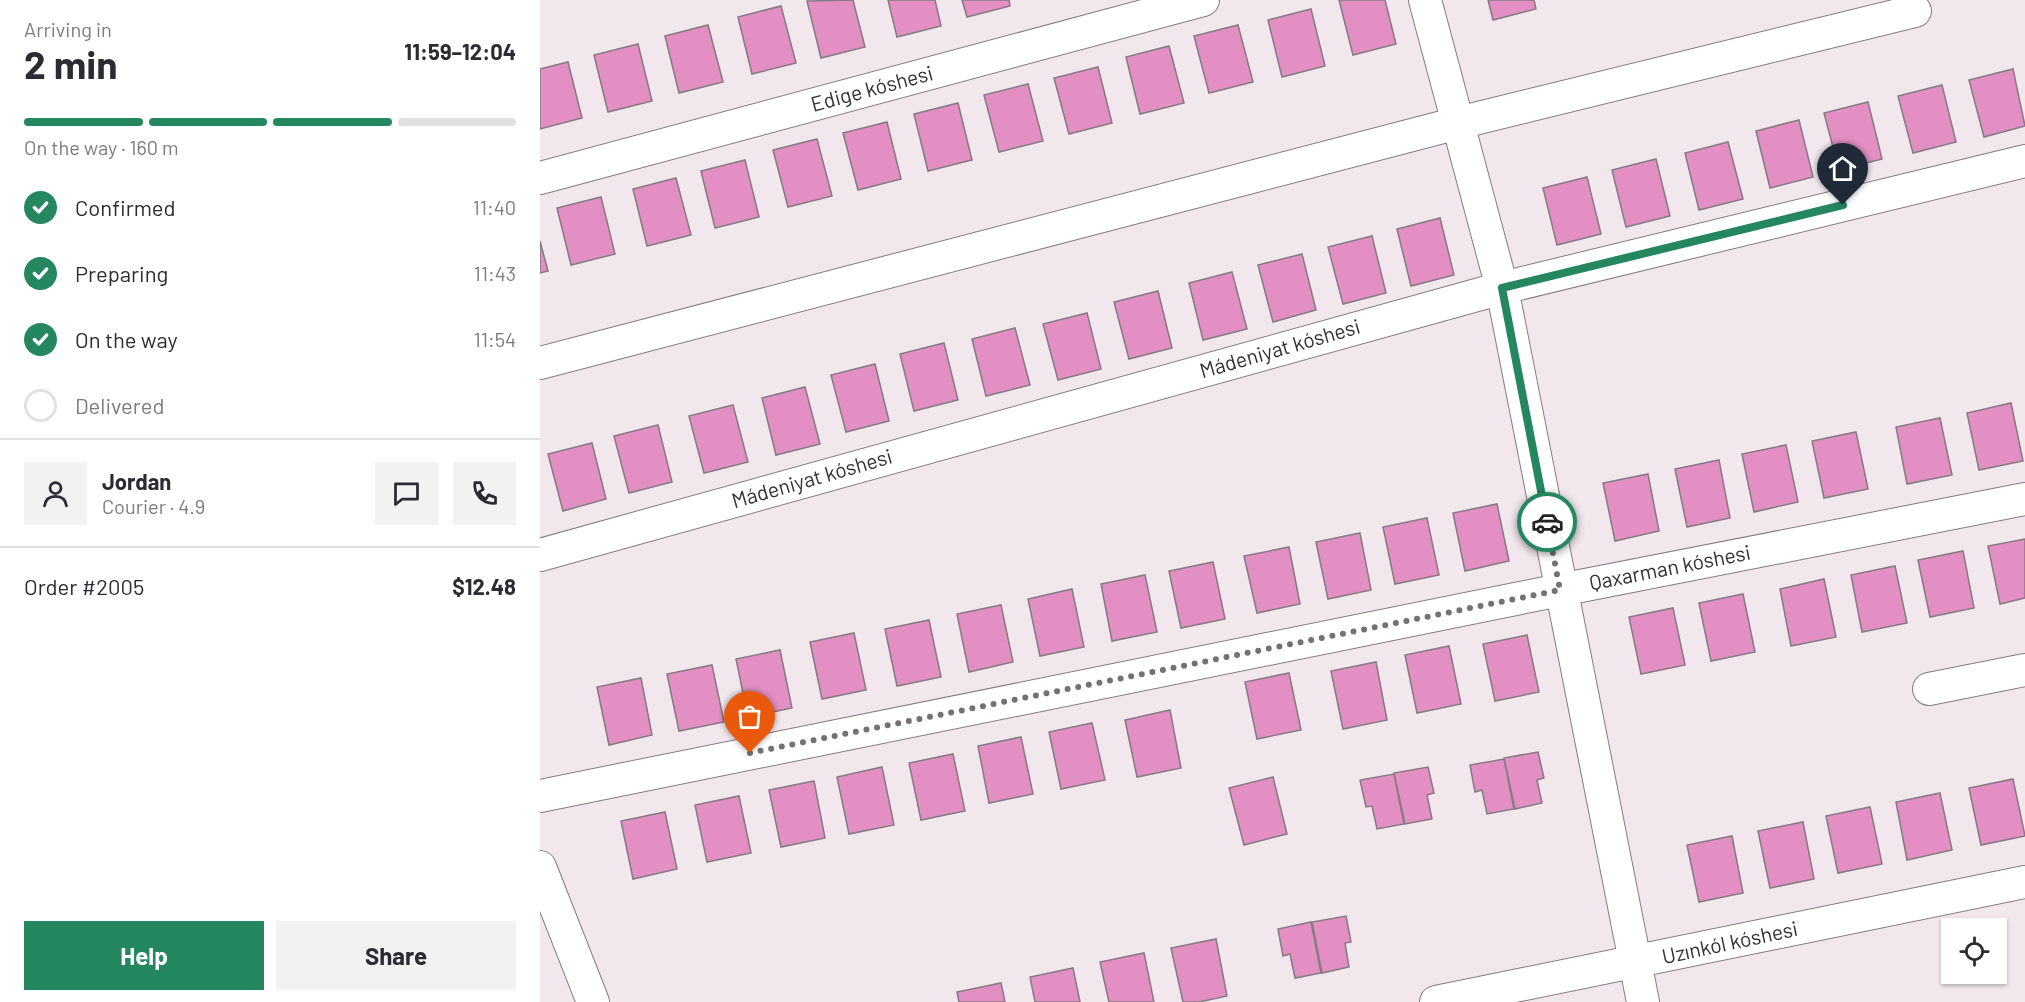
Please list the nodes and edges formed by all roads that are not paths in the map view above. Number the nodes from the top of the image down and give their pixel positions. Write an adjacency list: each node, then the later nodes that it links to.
1 (1203, 0): 6 (street, Edige kóshesi)
2 (1425, 0): 4 (street)
3 (1915, 11): 4 (street)
4 (1458, 123): 7 (street); 8 (street)
5 (2025, 161): 7 (street, Mádeniyat kóshesi)
6 (540, 178)
7 (1502, 288): 10 (street, Mádeniyat kóshesi); 11 (street)
8 (540, 363)
9 (2025, 499): 11 (street, Qaxarman kóshesi)
10 (540, 555)
11 (1560, 590): 14 (street, Qaxarman kóshesi); 17 (street)
12 (2025, 670): 13 (street)
13 (1929, 689)
14 (540, 796)
15 (540, 867): 18 (street)
16 (2025, 882): 17 (street, Uzınkól kóshesi)
17 (1637, 962): 19 (street, Uzınkól kóshesi); 20 (street)
18 (593, 1002)
19 (1436, 1002)
20 (1643, 1002)

